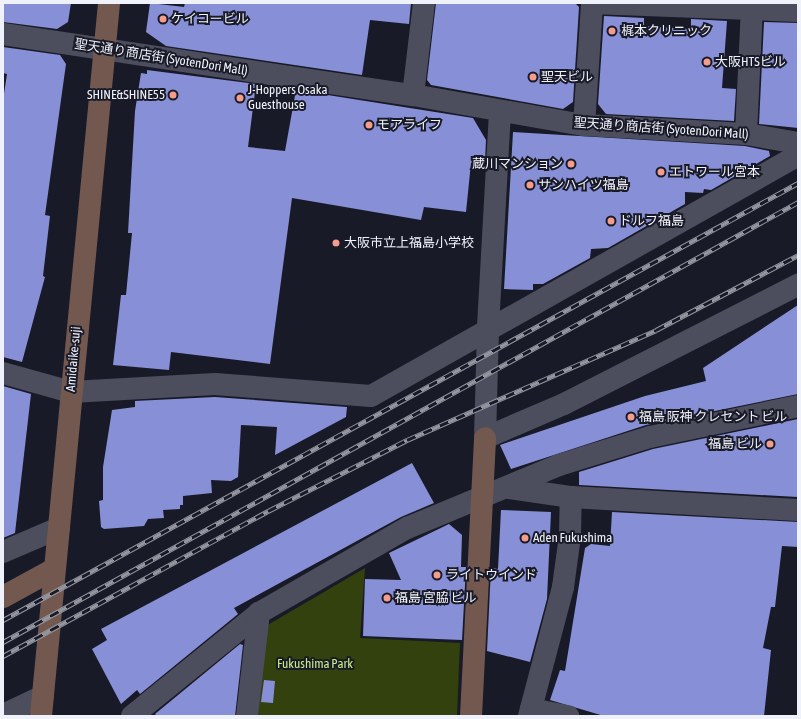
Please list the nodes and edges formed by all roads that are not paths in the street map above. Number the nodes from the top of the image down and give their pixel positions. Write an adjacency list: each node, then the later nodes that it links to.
1 (109, 3): 7 (street, Amidaike-suji)
2 (424, 3): 8 (street)
3 (592, 3): 4 (street); 10 (street)
4 (752, 9): 5 (street); 11 (street)
5 (798, 10)
6 (3, 34): 7 (street, 聖天通り商店街 (SyotenDori Mall))
7 (104, 49): 8 (street, 聖天通り商店街 (SyotenDori Mall)); 17 (street, Amidaike-suji)
8 (413, 95): 9 (street, 聖天通り商店街 (SyotenDori Mall))
9 (500, 112): 10 (street, 聖天通り商店街 (SyotenDori Mall)); 15 (street)
10 (584, 125): 11 (street, 聖天通り商店街 (SyotenDori Mall))
11 (746, 134): 12 (street, 聖天通り商店街 (SyotenDori Mall))
12 (798, 142)
13 (798, 155): 15 (street)
14 (798, 285): 19 (street)
15 (488, 330): 17 (street); 19 (street)
16 (3, 373): 17 (street)
17 (71, 392): 24 (street, Amidaike-suji)
18 (798, 406): 20 (street)
19 (485, 438): 21 (street)
20 (509, 488): 21 (street); 22 (street)
21 (481, 497): 28 (street); 34 (street)
22 (570, 497): 23 (street); 30 (street)
23 (798, 510)
24 (59, 528): 25 (street); 26 (street, Amidaike-suji)
25 (3, 552)
26 (54, 569): 27 (street); 29 (street, Amidaike-suji)
27 (3, 597)
28 (259, 613): 32 (street); 33 (street)
29 (42, 706): 31 (street)
30 (530, 713): 35 (street)
31 (3, 715)
32 (132, 716)
33 (247, 716)
34 (471, 716)
35 (568, 716)

